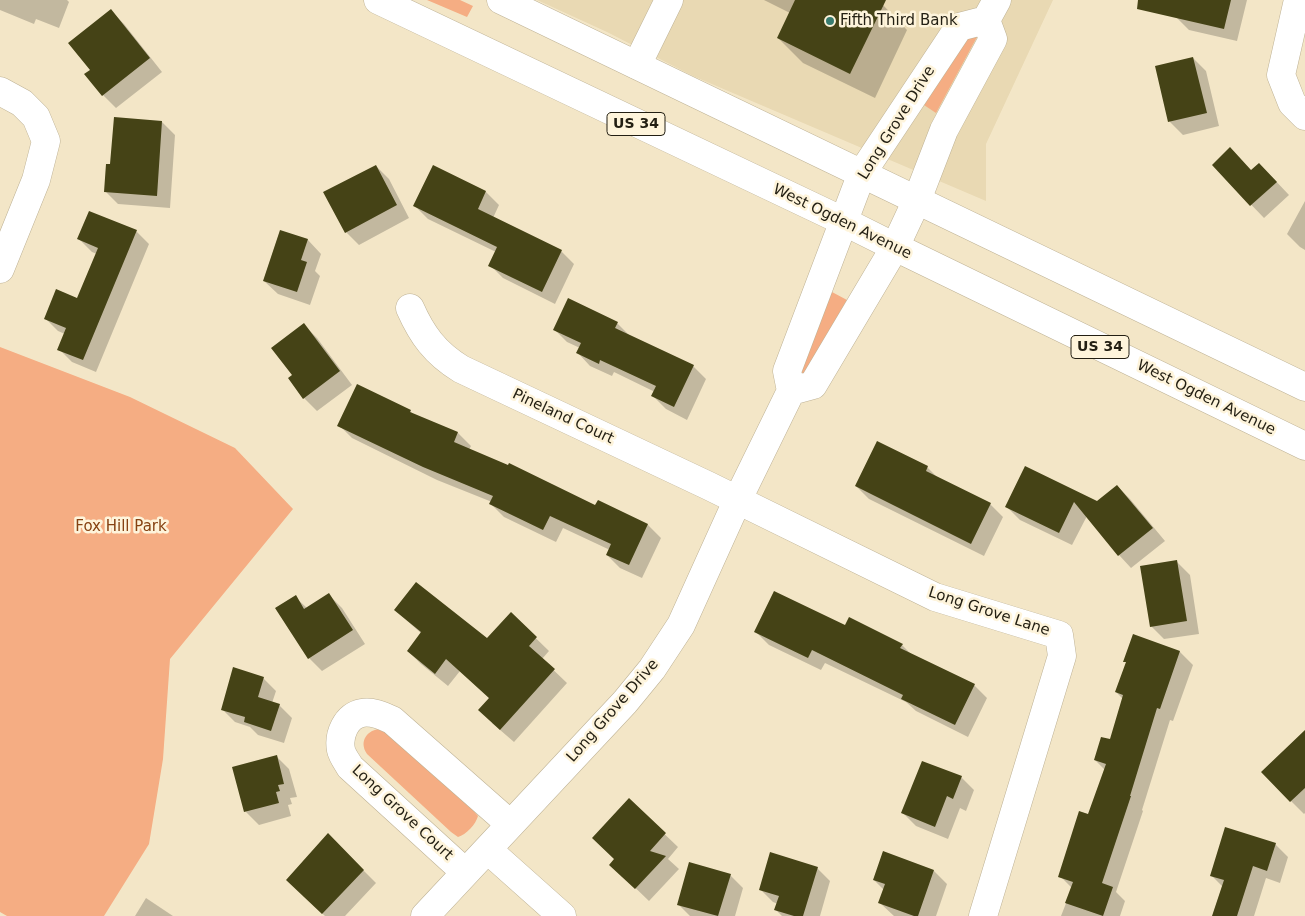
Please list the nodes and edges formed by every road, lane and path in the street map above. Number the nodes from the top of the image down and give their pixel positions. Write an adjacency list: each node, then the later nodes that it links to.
1 (378, 0): 11 (street, West Ogden Avenue / US 34)
2 (501, 0): 6 (street)
3 (669, 0): 6 (street)
4 (1298, 0): 8 (street)
5 (991, 10): 9 (street, Long Grove Drive); 10 (street, Long Grove Drive)
6 (637, 65): 9 (street)
7 (0, 91): 13 (street)
8 (1305, 116)
9 (862, 173): 10 (street); 11 (street, Long Grove Drive)
10 (917, 200): 12 (street, Long Grove Drive); 15 (street)
11 (843, 221): 12 (street, West Ogden Avenue / US 34); 16 (street, Long Grove Drive)
12 (895, 247): 16 (street, Long Grove Drive); 17 (street, West Ogden Avenue / US 34)
13 (0, 269)
14 (410, 308): 18 (street, Pineland Court)
15 (1305, 387)
16 (792, 391): 18 (street, Long Grove Drive)
17 (1305, 446)
18 (738, 500): 19 (street, Long Grove Drive); 24 (street, Long Grove Lane)
19 (510, 824): 20 (street, Long Grove Drive); 21 (street, Long Grove Court)
20 (488, 850): 21 (street, Long Grove Drive); 23 (street)
21 (465, 872): 22 (street, Long Grove Drive)
22 (425, 916)
23 (562, 916)
24 (983, 916)

